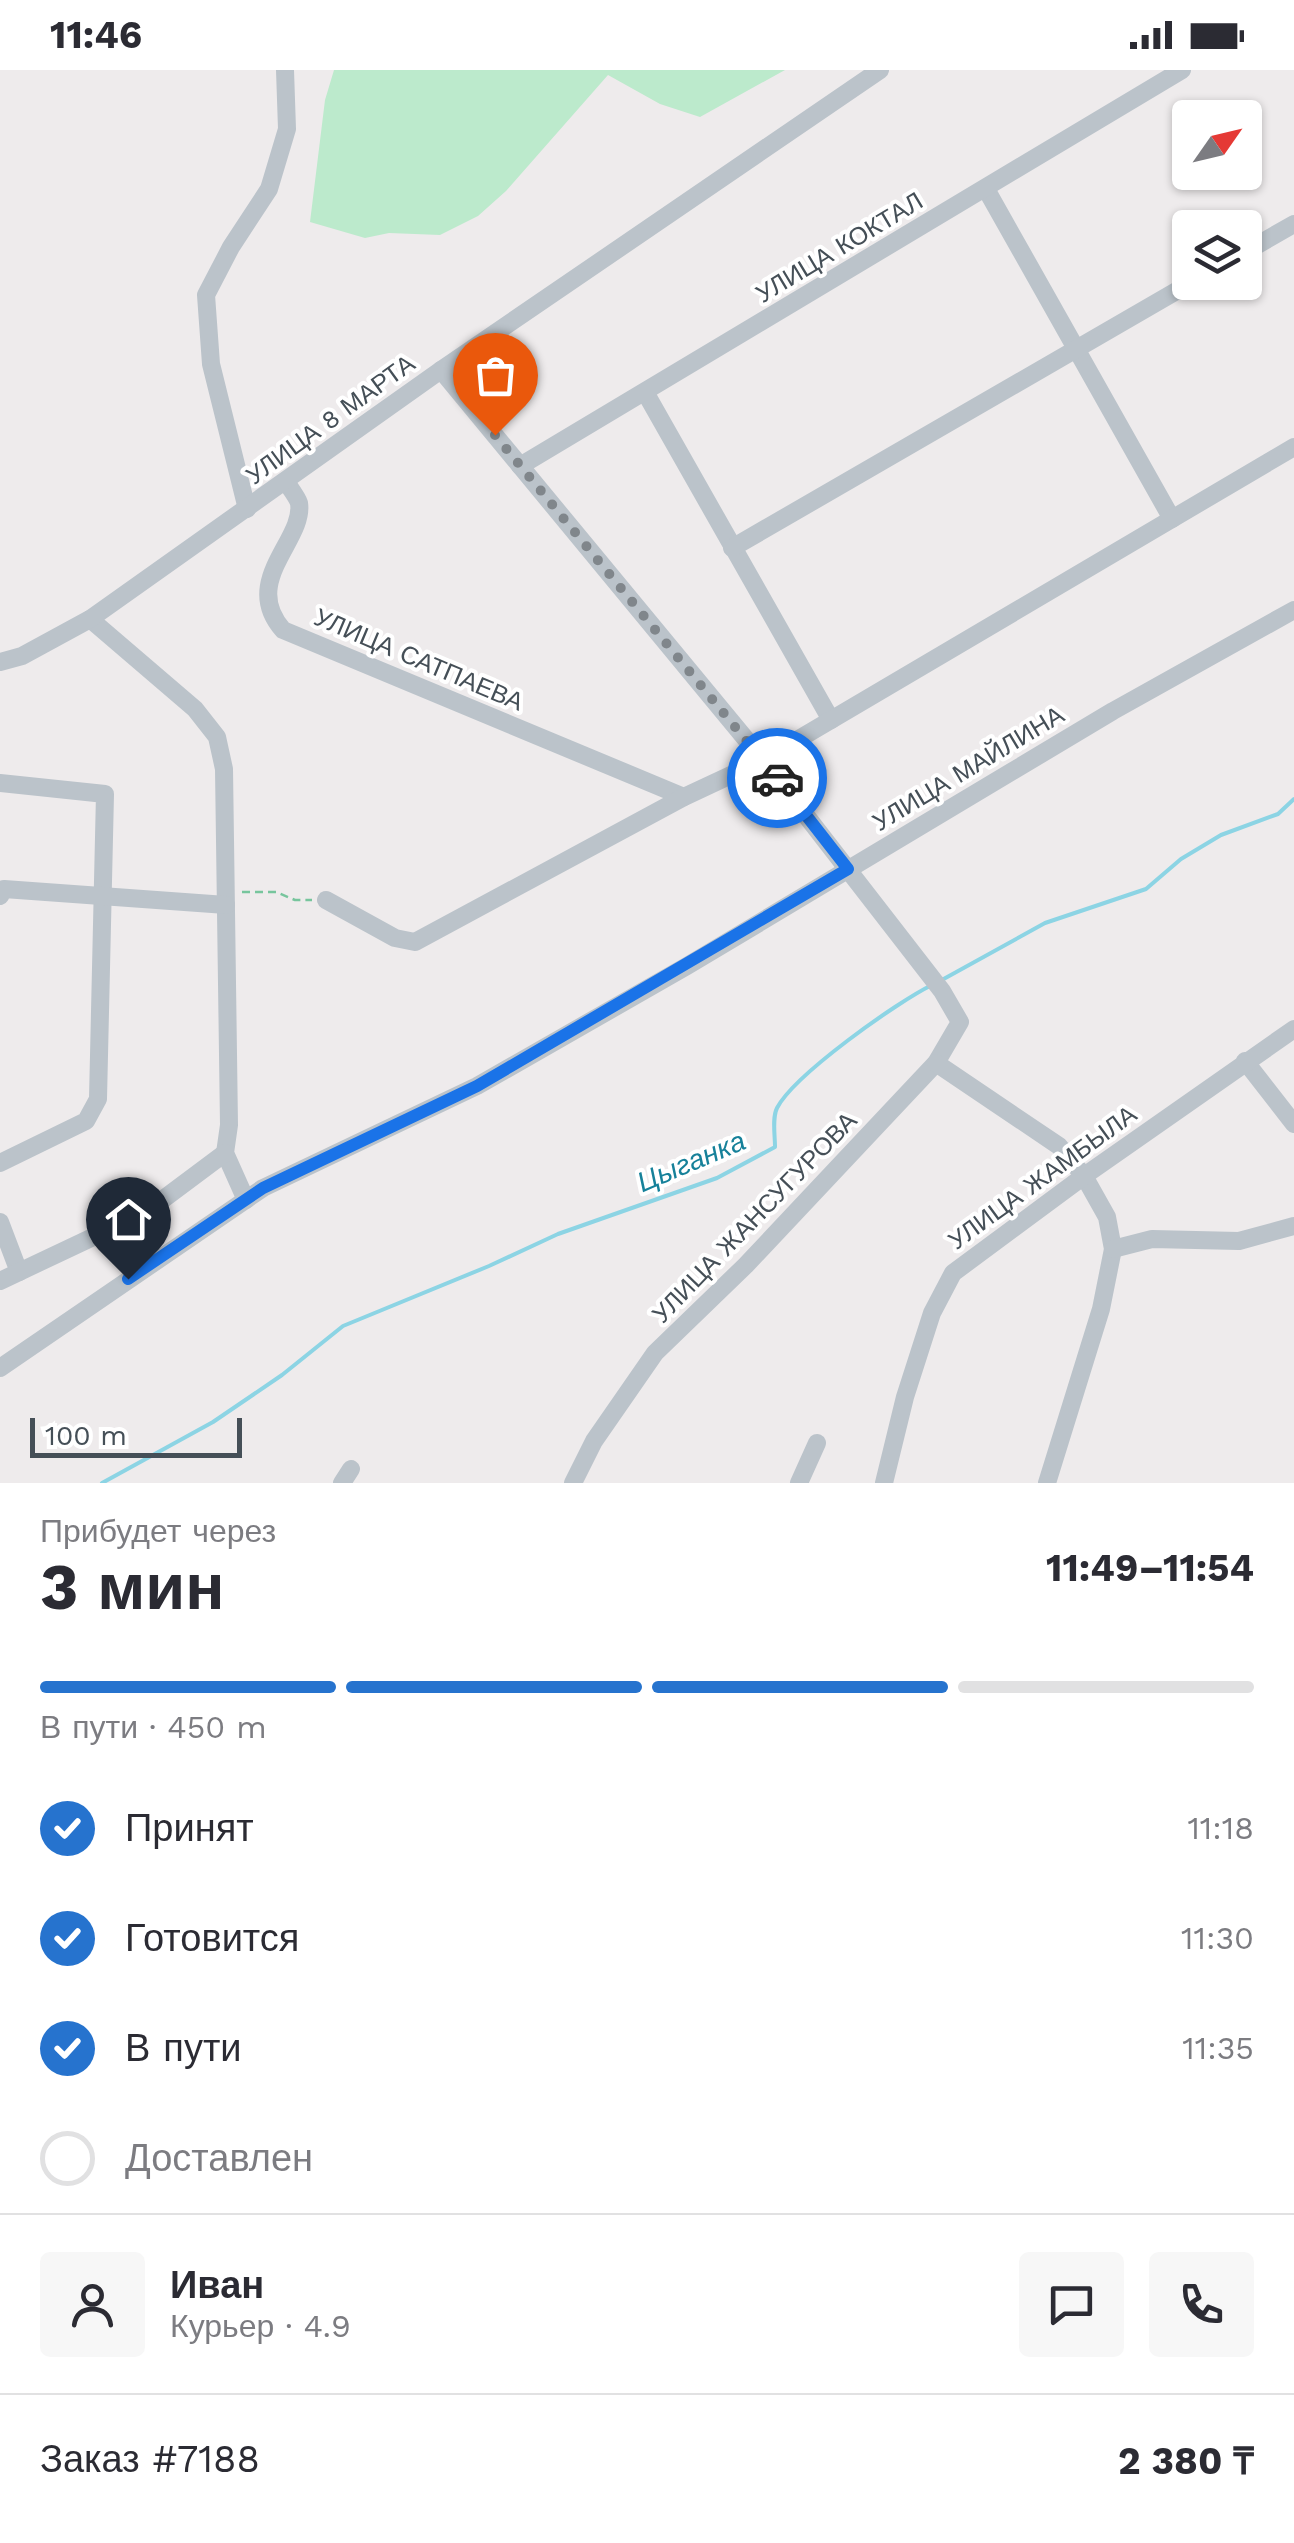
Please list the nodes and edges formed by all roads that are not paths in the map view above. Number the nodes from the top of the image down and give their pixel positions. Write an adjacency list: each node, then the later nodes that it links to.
1 (285, 70): 14 (street)
2 (880, 70): 9 (street, УЛИЦА 8 МАРТА)
3 (1182, 70): 4 (street, УЛИЦА КОКТАЛ)
4 (986, 189): 8 (street); 10 (street, УЛИЦА КОКТАЛ)
5 (1294, 224): 6 (street)
6 (1262, 242)
7 (1172, 293): 8 (street)
8 (1076, 348): 15 (street); 16 (street)
9 (441, 370): 12 (street); 13 (street, УЛИЦА 8 МАРТА)
10 (645, 392): 12 (street, УЛИЦА КОКТАЛ); 16 (street)
11 (1294, 447): 15 (street)
12 (520, 466): 21 (street)
13 (286, 482): 14 (street, УЛИЦА 8 МАРТА); 23 (street, УЛИЦА САТПАЕВА)
14 (247, 509): 18 (street, УЛИЦА 8 МАРТА)
15 (1172, 519): 20 (street)
16 (732, 548): 20 (street)
17 (1294, 610): 24 (street, УЛИЦА МАЙЛИНА)
18 (90, 620): 19 (street, УЛИЦА 8 МАРТА); 27 (street)
19 (0, 662)
20 (831, 720): 21 (street)
21 (763, 760): 23 (street); 24 (street)
22 (0, 782): 26 (street)
23 (684, 798): 28 (street)
24 (848, 869): 31 (street, УЛИЦА ЖАНСУГУРОВА); 36 (street, УЛИЦА МАЙЛИНА)
25 (0, 896): 26 (street)
26 (105, 896): 27 (street); 34 (street)
27 (226, 898): 33 (street)
28 (326, 900)
29 (1294, 1029): 30 (street, УЛИЦА ЖАМБЫЛА)
30 (1245, 1061): 32 (street); 35 (street, УЛИЦА ЖАМБЫЛА)
31 (936, 1063): 35 (street); 44 (street, УЛИЦА ЖАНСУГУРОВА)
32 (1294, 1124)
33 (225, 1154): 36 (street); 40 (street)
34 (0, 1163)
35 (1084, 1176): 39 (street); 46 (street, УЛИЦА ЖАМБЫЛА)
36 (246, 1200): 42 (street, УЛИЦА МАЙЛИНА)
37 (0, 1222): 40 (street)
38 (1294, 1226): 39 (street)
39 (1113, 1249): 47 (street)
40 (19, 1272): 41 (street)
41 (0, 1281)
42 (0, 1368)
43 (817, 1442): 45 (street)
44 (573, 1483)
45 (799, 1483)
46 (884, 1483)
47 (1047, 1483)

